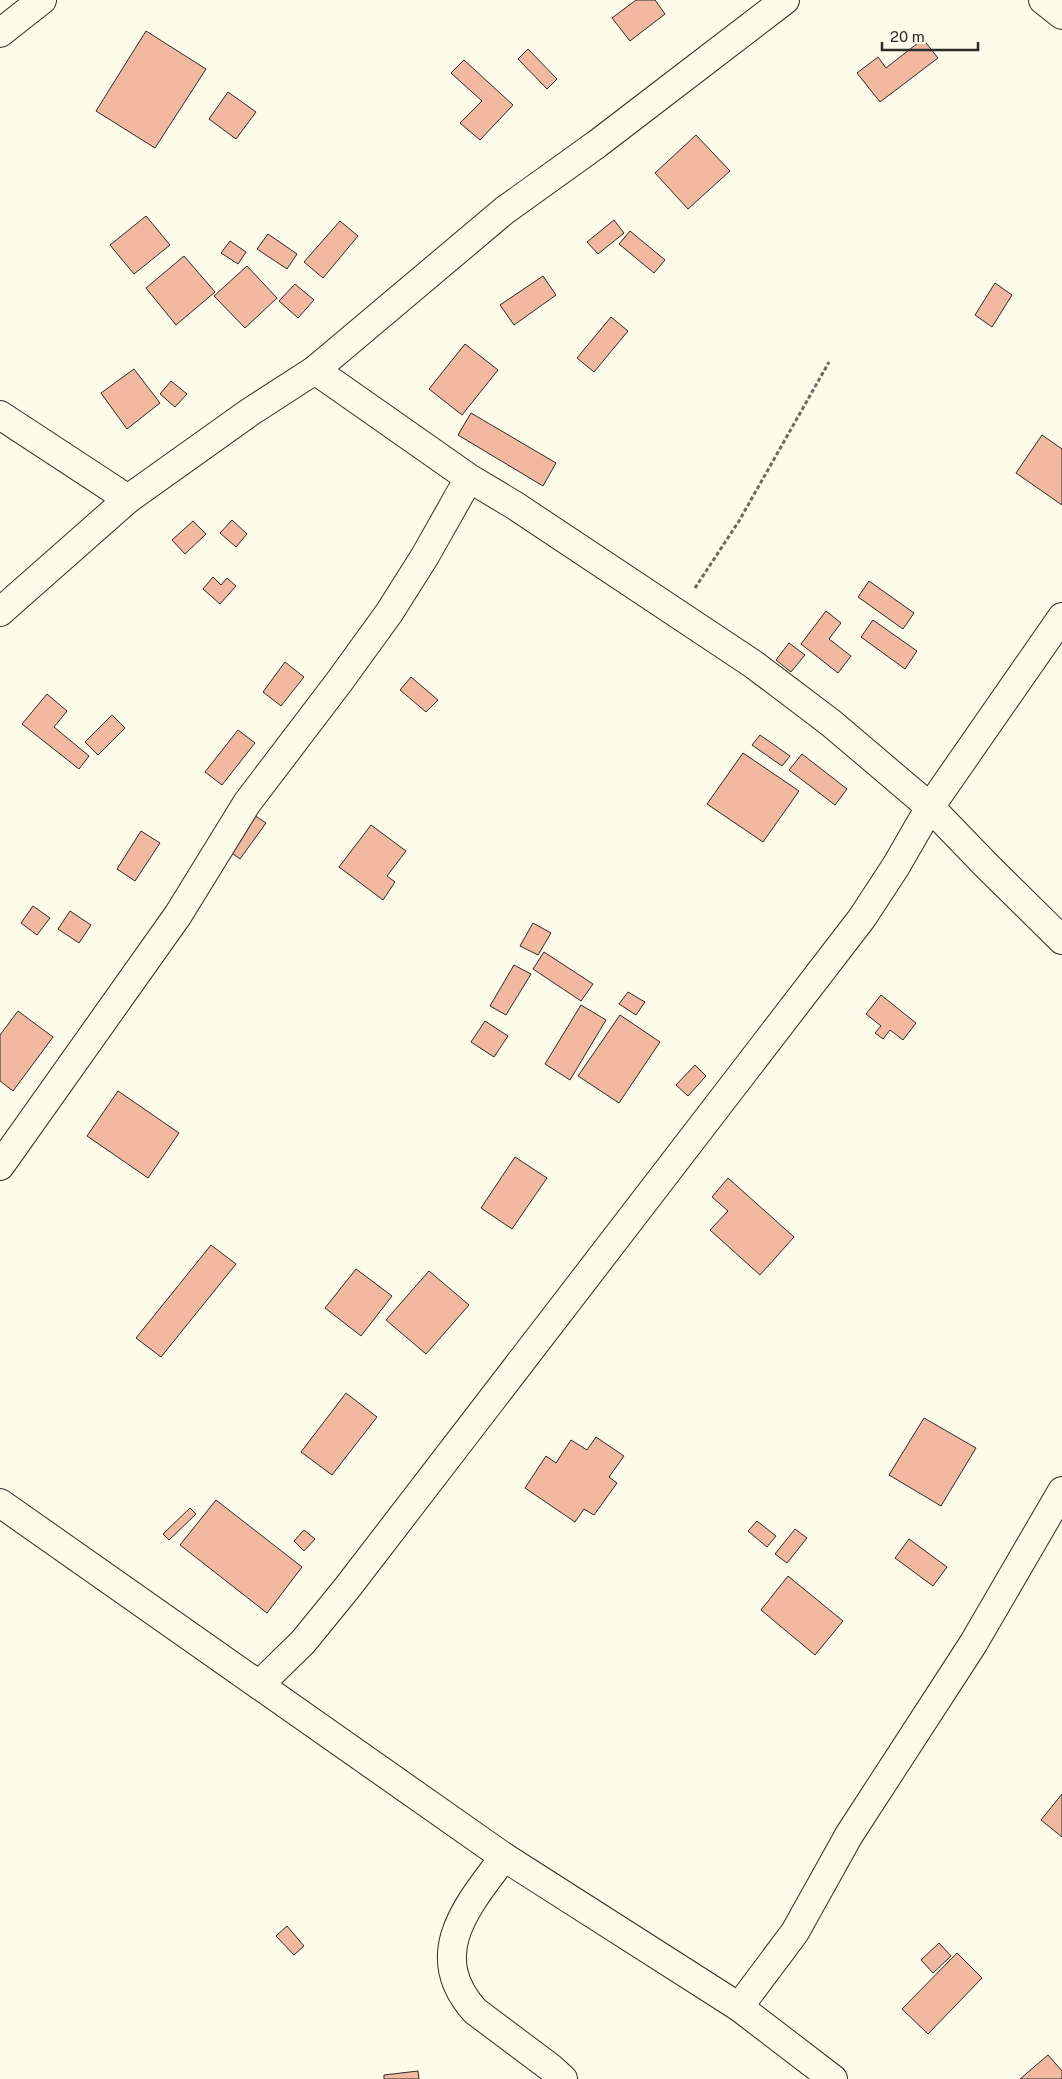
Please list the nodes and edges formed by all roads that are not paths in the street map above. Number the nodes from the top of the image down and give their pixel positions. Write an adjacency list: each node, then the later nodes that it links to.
1 (42, 0): 5 (street)
2 (785, 0): 6 (street)
3 (1043, 0): 4 (street)
4 (1062, 15)
5 (0, 33)
6 (315, 370): 8 (street); 9 (street)
7 (0, 415): 9 (street)
8 (469, 478): 12 (street); 14 (street)
9 (128, 498): 10 (street)
10 (0, 612)
11 (1062, 617): 12 (street)
12 (930, 807): 13 (street); 17 (street)
13 (1062, 940)
14 (0, 1166)
15 (1062, 1491): 19 (street)
16 (0, 1503): 17 (street)
17 (259, 1685): 18 (street)
18 (504, 1857): 19 (street); 20 (street)
19 (739, 2006): 21 (street)
20 (563, 2079)
21 (833, 2079)

